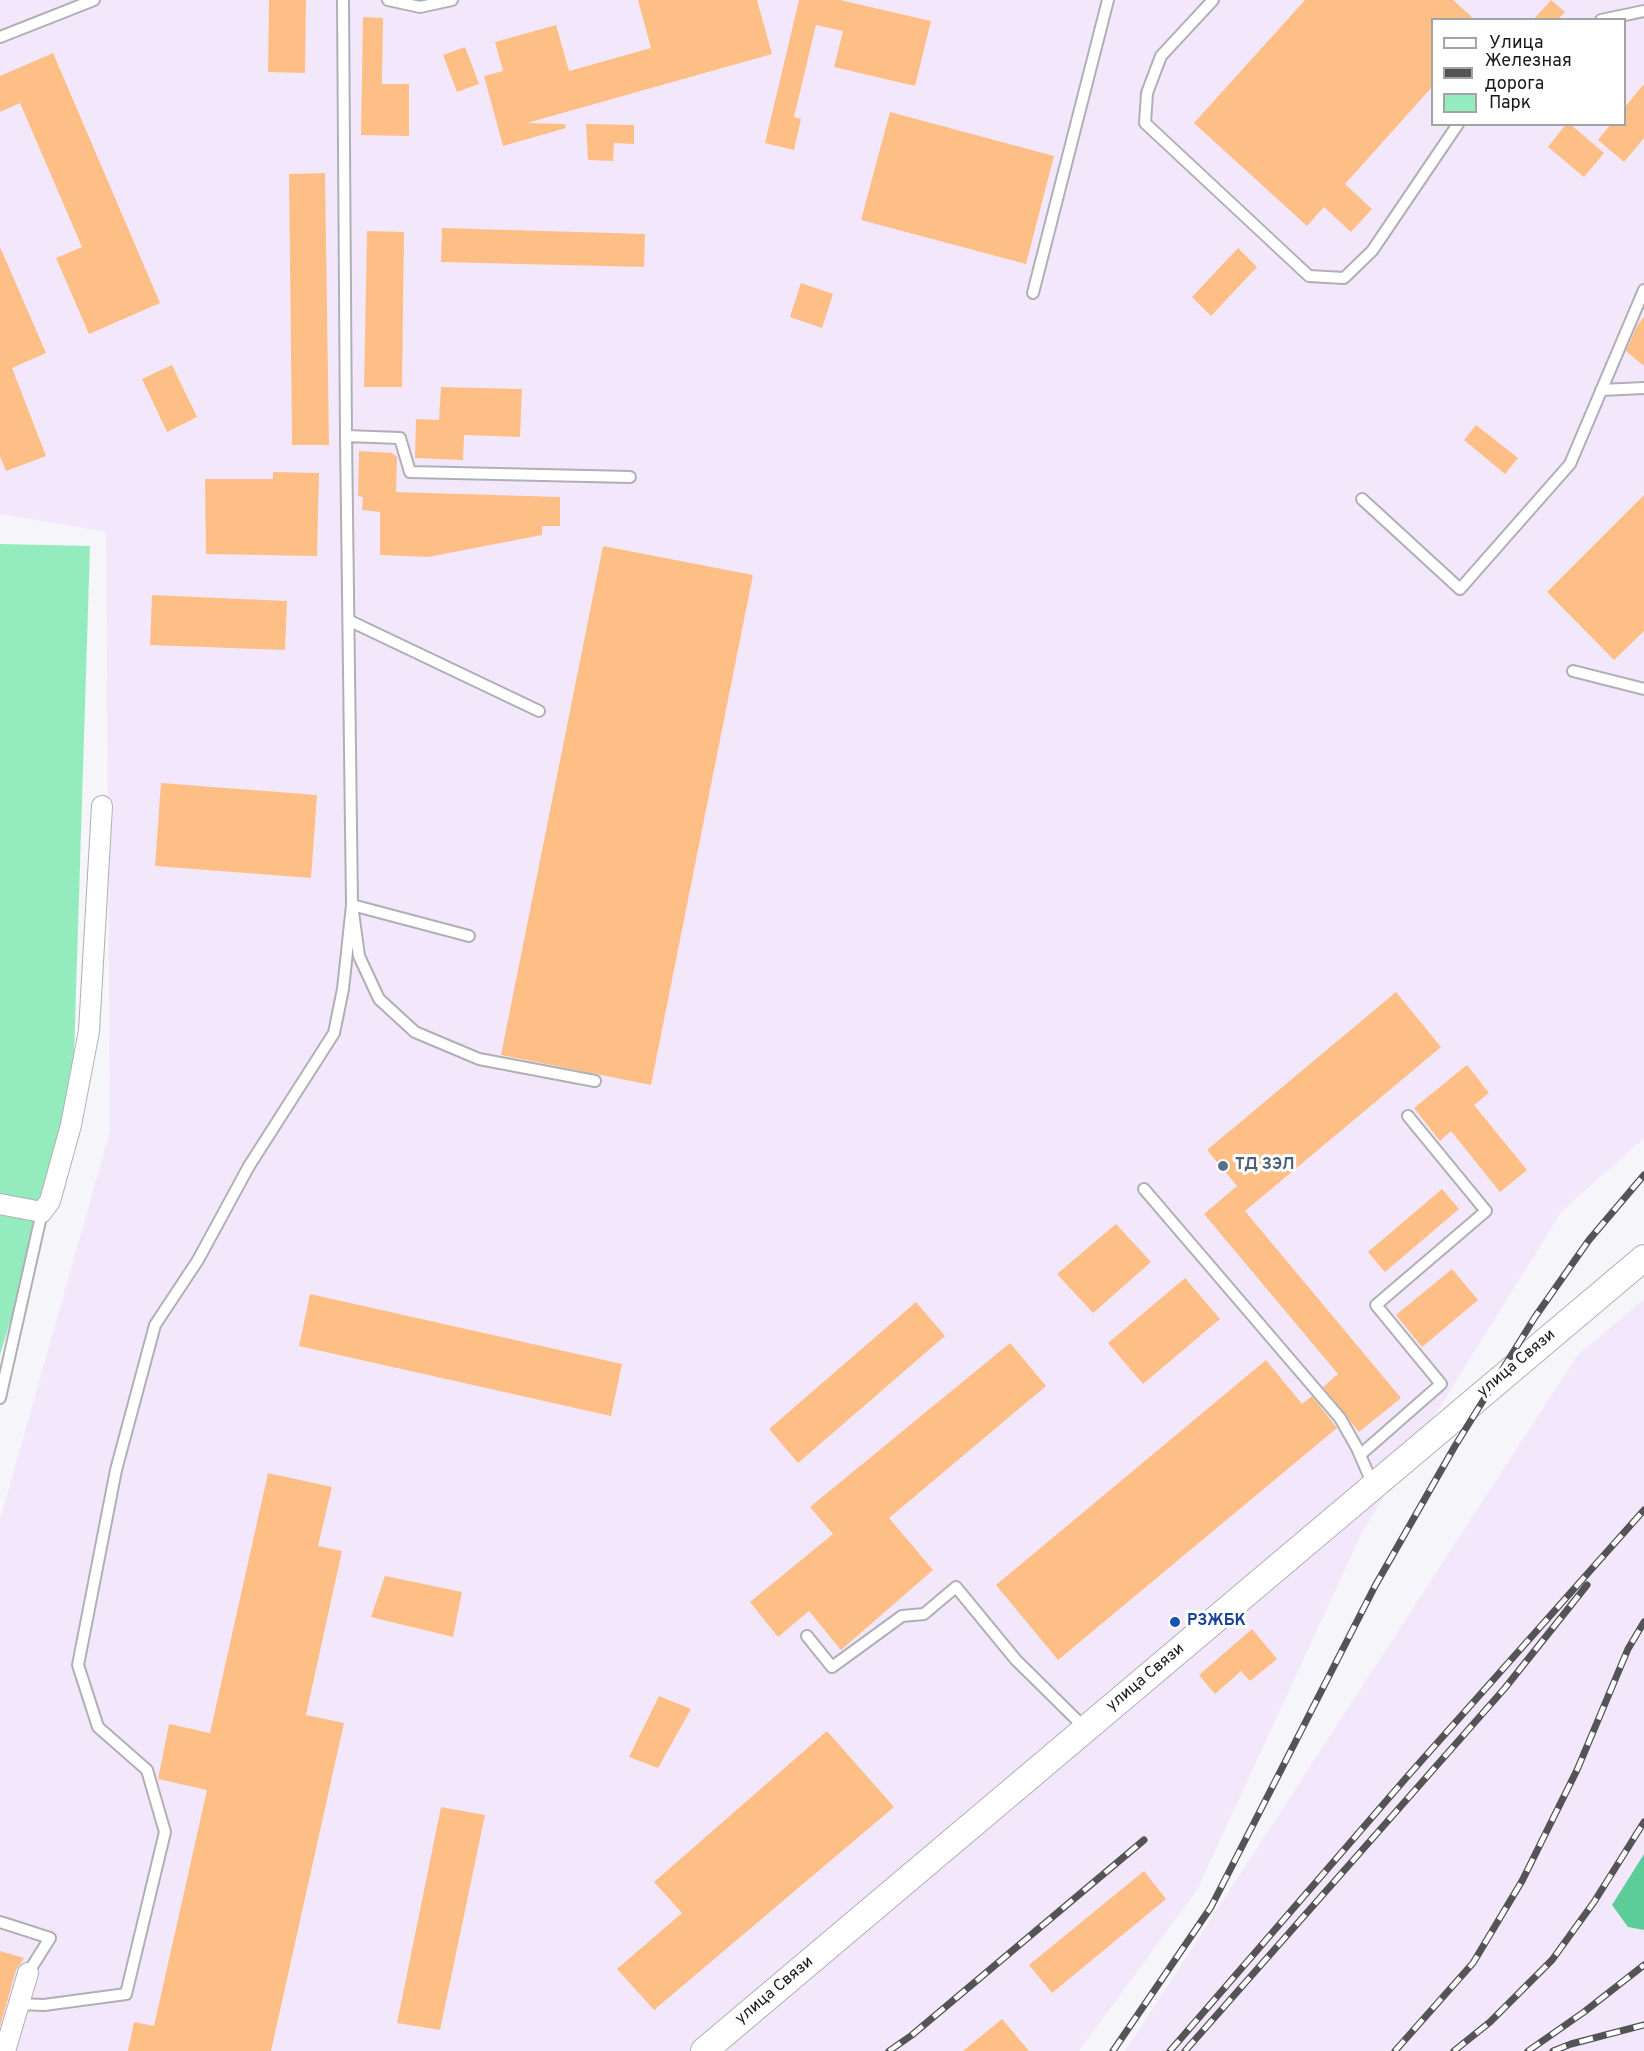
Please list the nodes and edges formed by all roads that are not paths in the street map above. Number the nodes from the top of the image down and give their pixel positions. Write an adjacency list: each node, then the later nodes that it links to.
1 (94, 0): 9 (lane)
2 (344, 0): 15 (lane)
3 (388, 0): 4 (lane)
4 (452, 0)
5 (1108, 0): 12 (lane)
6 (1213, 0): 10 (lane)
7 (1644, 11): 8 (lane)
8 (1611, 18)
9 (0, 38)
10 (1457, 126)
11 (1644, 290): 14 (lane)
12 (1033, 293)
13 (1644, 388): 14 (lane)
14 (1601, 390): 17 (lane)
15 (346, 436): 16 (lane); 18 (lane)
16 (630, 477)
17 (1362, 499)
18 (350, 621): 21 (lane); 23 (lane)
19 (1573, 671): 20 (lane)
20 (1644, 689)
21 (539, 711)
22 (102, 806): 29 (street)
23 (352, 905): 24 (lane); 25 (lane); 38 (lane)
24 (469, 936)
25 (595, 1081)
26 (1408, 1116): 32 (lane)
27 (1144, 1189): 32 (lane)
28 (0, 1204): 29 (street)
29 (42, 1212): 31 (lane)
30 (1644, 1258): 33 (street, улица Связи)
31 (0, 1398)
32 (1360, 1455): 33 (lane)
33 (1373, 1486): 35 (street, улица Связи)
34 (807, 1636): 35 (lane)
35 (1086, 1729): 40 (street, улица Связи)
36 (0, 1922): 37 (lane)
37 (28, 1973): 38 (street)
38 (18, 2004): 39 (street)
39 (5, 2051)
40 (704, 2051)

